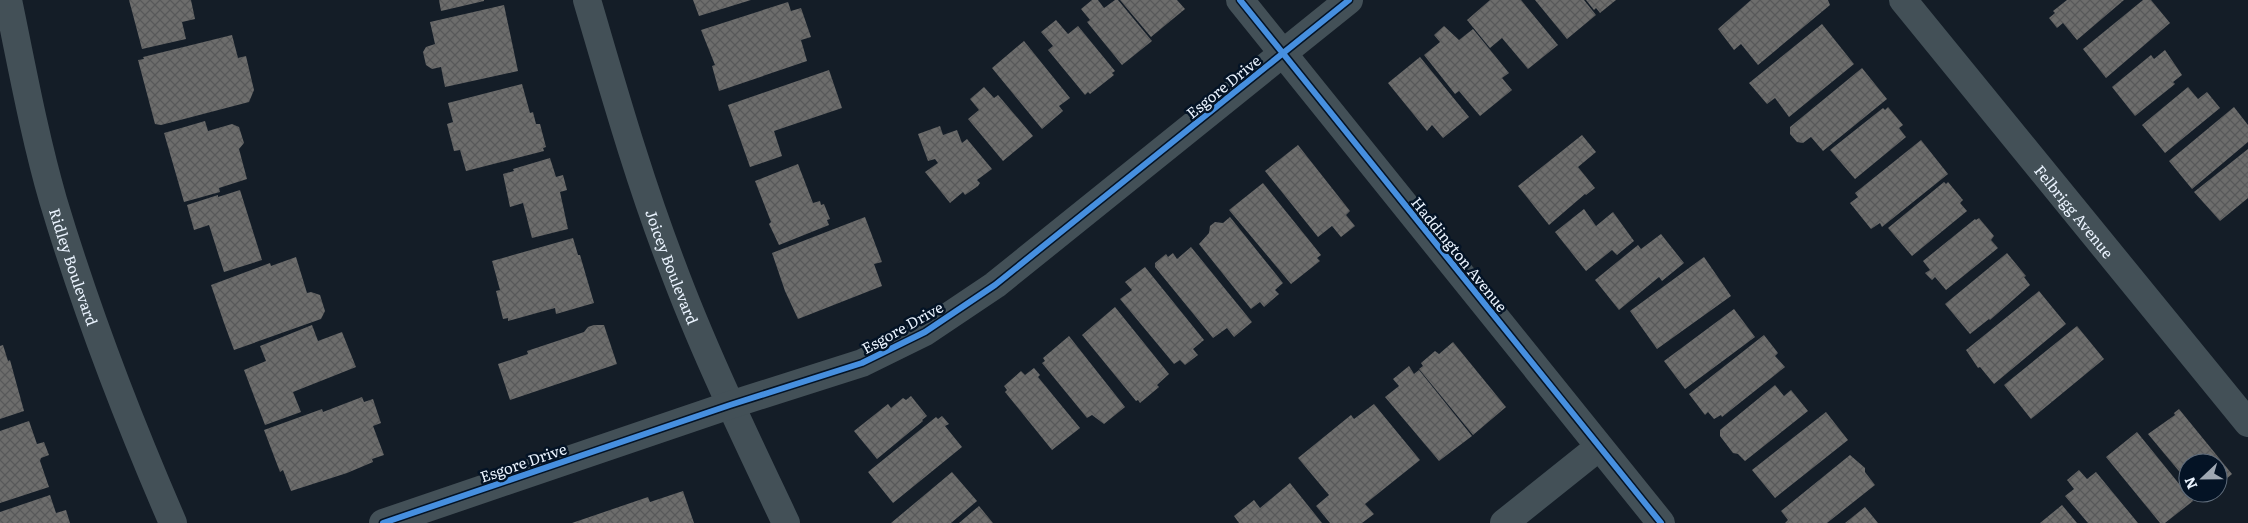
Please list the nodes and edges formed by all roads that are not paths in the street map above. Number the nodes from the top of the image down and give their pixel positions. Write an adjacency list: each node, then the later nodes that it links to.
1 (8, 0): 10 (street, Ridley Boulevard)
2 (587, 0): 7 (street, Joicey Boulevard)
3 (1240, 0): 6 (street, Haddington Avenue)
4 (1349, 0): 6 (street, Esgore Drive)
5 (1903, 0): 8 (street, Felbrigg Avenue)
6 (1284, 54): 7 (street, Esgore Drive); 9 (street, Haddington Avenue)
7 (730, 405): 11 (street, Esgore Drive); 12 (street, Joicey Boulevard)
8 (2248, 423)
9 (1599, 447): 13 (street); 14 (street, Haddington Avenue)
10 (173, 523)
11 (383, 523)
12 (786, 523)
13 (1504, 523)
14 (1661, 523)

